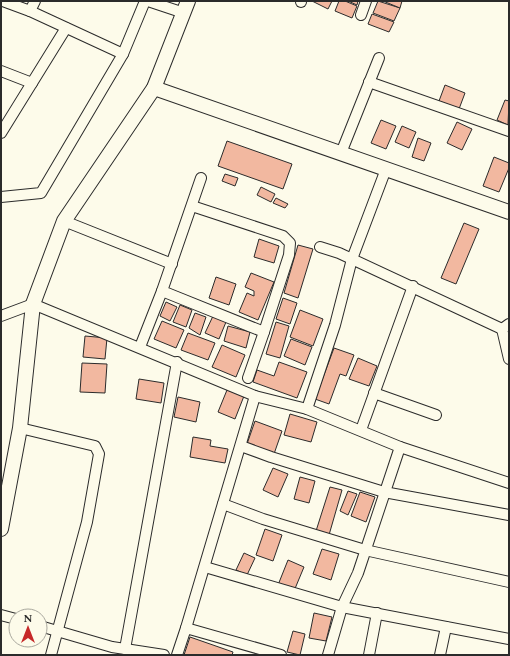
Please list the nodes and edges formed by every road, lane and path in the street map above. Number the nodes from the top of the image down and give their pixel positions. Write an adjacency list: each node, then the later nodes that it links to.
1 (3, 1): 6 (street)
2 (35, 1): 6 (street)
3 (146, 1): 5 (street); 9 (street)
4 (366, 1): 7 (street)
5 (186, 7): 14 (street)
6 (30, 11): 8 (street)
7 (361, 15)
8 (66, 28): 9 (street); 13 (street)
9 (123, 54): 20 (street)
10 (379, 58): 12 (street)
11 (1, 71): 13 (street)
12 (369, 82): 15 (street); 17 (street)
13 (32, 83): 16 (street)
14 (154, 88): 17 (street); 23 (street)
15 (509, 131)
16 (1, 133)
17 (341, 153): 18 (street)
18 (386, 169): 22 (street); 25 (street)
19 (202, 178): 21 (street)
20 (1, 197)
21 (192, 206): 26 (street); 32 (street)
22 (509, 212)
23 (64, 221): 26 (street); 29 (street)
24 (320, 247): 25 (street)
25 (352, 259): 27 (street); 39 (street)
26 (172, 264): 28 (street)
27 (413, 286): 31 (street); 37 (street)
28 (162, 290): 32 (street); 33 (street)
29 (33, 304): 30 (street); 33 (street); 41 (street)
30 (1, 316)
31 (506, 326): 34 (street)
32 (264, 332): 36 (street)
33 (140, 348): 35 (street)
34 (509, 359)
35 (177, 362): 38 (street); 60 (street)
36 (248, 378)
37 (374, 393): 40 (street); 42 (street)
38 (256, 396): 39 (street); 43 (street)
39 (307, 409): 42 (street)
40 (436, 415)
41 (20, 428): 49 (street); 58 (street)
42 (361, 430): 44 (street)
43 (240, 446): 46 (street); 47 (street)
44 (400, 447): 45 (street); 46 (street)
45 (509, 483)
46 (384, 492): 48 (street); 50 (street)
47 (223, 504): 50 (street); 51 (street)
48 (509, 515)
49 (1, 529)
50 (365, 550): 52 (street); 53 (street)
51 (205, 567): 53 (street); 57 (street)
52 (509, 582)
53 (342, 608): 54 (street); 66 (street)
54 (377, 613): 55 (street); 67 (street)
55 (446, 627): 59 (street); 68 (street)
56 (48, 628): 58 (street)
57 (186, 628): 64 (street); 65 (street)
58 (57, 631): 61 (street); 62 (street)
59 (509, 639)
60 (125, 649): 61 (street); 63 (street)
61 (111, 651)
62 (51, 655)
63 (164, 655)
64 (177, 655)
65 (281, 655)
66 (328, 655)
67 (369, 655)
68 (440, 655)

